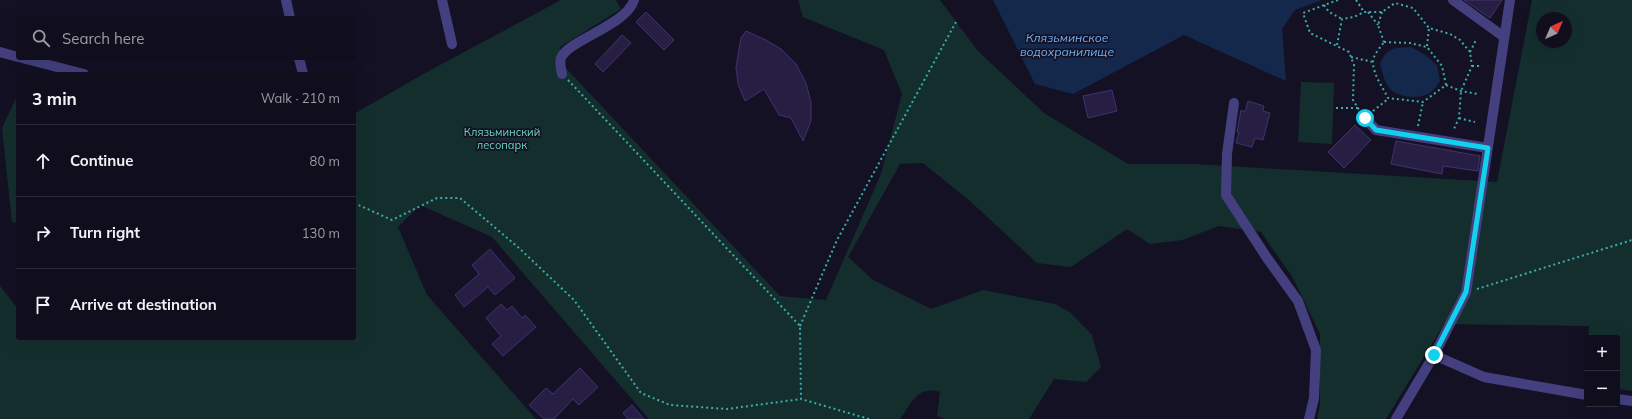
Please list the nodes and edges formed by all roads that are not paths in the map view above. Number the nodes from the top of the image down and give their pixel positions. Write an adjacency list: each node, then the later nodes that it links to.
1 (286, 0): 6 (street)
2 (442, 0): 8 (street)
3 (634, 0): 15 (street)
4 (1453, 0): 7 (street)
5 (1510, 0): 7 (street)
6 (290, 16)
7 (1504, 37): 18 (street)
8 (452, 44)
9 (0, 52): 10 (street)
10 (16, 56)
11 (30, 60): 13 (street)
12 (300, 60): 14 (street)
13 (76, 72)
14 (302, 72)
15 (562, 74)
16 (1234, 103): 23 (street)
17 (1365, 118): 18 (street)
18 (1488, 148): 19 (street)
19 (1434, 355): 20 (street); 24 (street)
20 (1584, 394)
21 (1620, 399): 22 (street)
22 (1632, 401)
23 (1309, 419)
24 (1396, 419)

